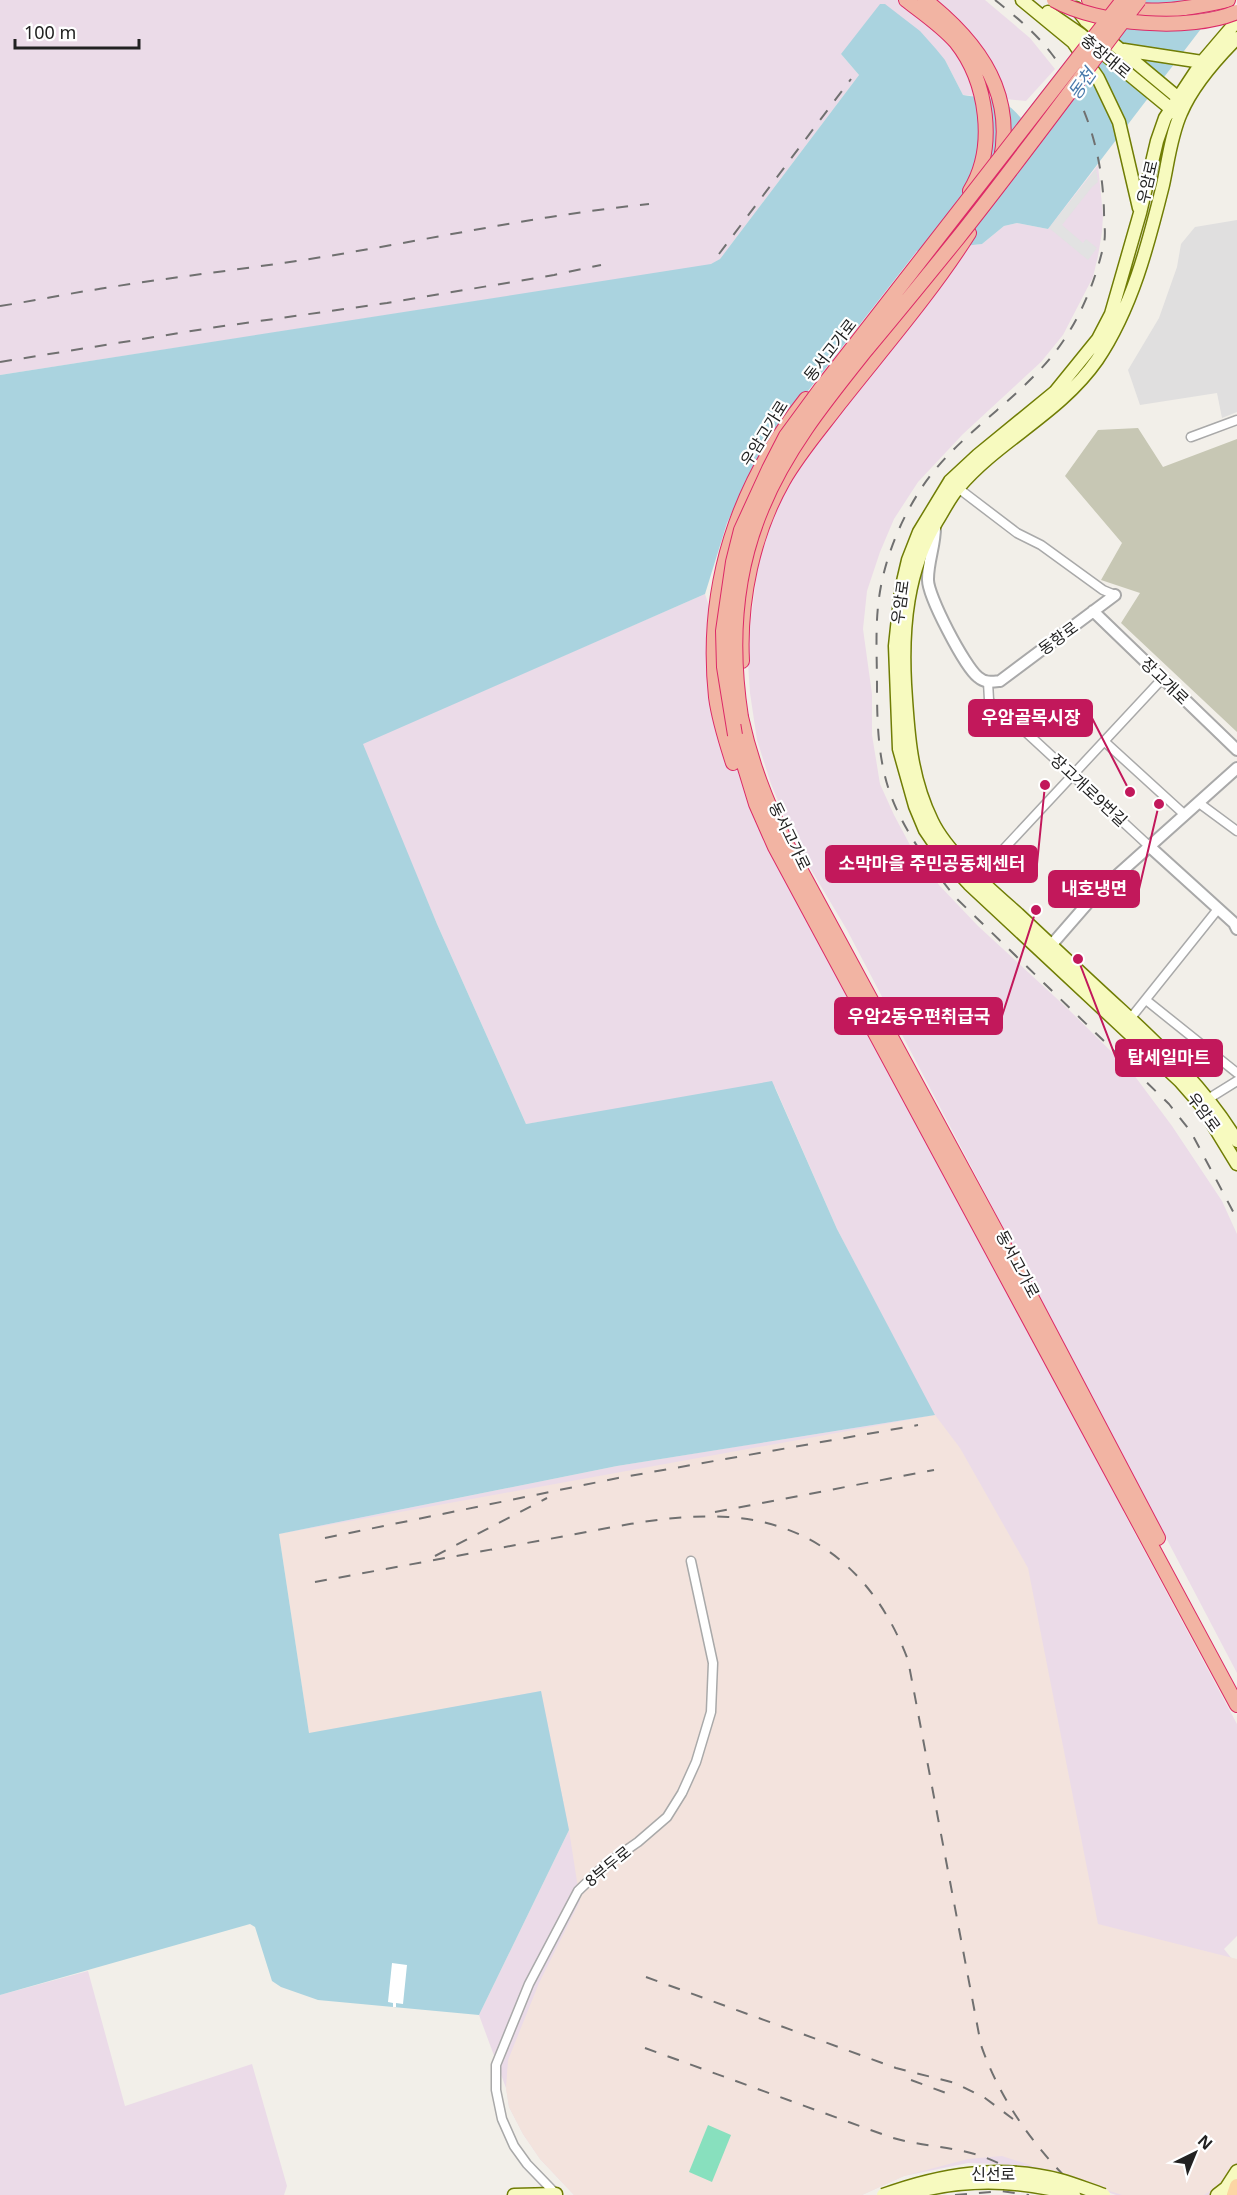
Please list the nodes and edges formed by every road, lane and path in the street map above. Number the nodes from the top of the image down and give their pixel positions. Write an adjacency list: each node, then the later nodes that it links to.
1 (906, 0): 37 (highway, 우암고가로, bridge)
2 (925, 0): 35 (highway, bridge)
3 (1022, 0): 13 (main road)
4 (1030, 0): 13 (main road, 충장대로)
5 (1054, 0): 11 (highway, bridge)
6 (1070, 0): 15 (main road, 충장대로, bridge)
7 (1089, 0): 10 (highway, bridge)
8 (1123, 0): 37 (highway, 동서고가로, bridge)
9 (1139, 0): 35 (highway, 동서고가로, bridge)
10 (1228, 0)
11 (1237, 12)
12 (1237, 21): 16 (main road, 우암로)
13 (1077, 38): 18 (main road, 충장대로, bridge); 19 (main road, bridge)
14 (1237, 38): 17 (main road, 우암로)
15 (1120, 49): 16 (main road); 17 (main road, 충장대로)
16 (1202, 62): 17 (main road, 우암로)
17 (1182, 100): 18 (main road, 우암로)
18 (1175, 112): 19 (main road, 우암로); 22 (main road, 우암로)
19 (1140, 214): 38 (main road, 우암로)
20 (1237, 420): 21 (street)
21 (1191, 437)
22 (958, 488): 23 (main road, 우암로); 24 (street, 동항로)
23 (935, 524): 27 (street); 38 (main road, 우암로)
24 (1115, 595): 25 (street, 동항로)
25 (1094, 611): 26 (street, 장고개로); 27 (street, 동항로)
26 (1163, 678): 28 (street); 29 (street, 장고개로)
27 (988, 682): 31 (street, 장고개로9번길)
28 (1105, 742): 31 (street); 33 (street)
29 (1237, 750)
30 (1237, 768): 32 (street)
31 (1073, 775): 36 (street, 장고개로9번길); 38 (street)
32 (1199, 803): 33 (street); 34 (street)
33 (1185, 815): 36 (street)
34 (1237, 831)
35 (786, 843): 50 (highway, 동서고가로)
36 (1149, 846): 39 (street); 41 (street)
37 (792, 878): 51 (highway, 동서고가로)
38 (974, 881): 41 (main road, 우암로)
39 (1218, 909): 40 (street); 42 (street)
40 (1237, 929)
41 (1047, 950): 43 (main road, 우암로); 48 (main road, 우암로)
42 (1146, 1000): 43 (street); 44 (street)
43 (1130, 1019): 46 (main road, 우암로)
44 (1237, 1073)
45 (1237, 1081): 46 (street, 우암로)
46 (1208, 1099): 47 (main road, 우암로)
47 (1237, 1139)
48 (1237, 1164)
49 (691, 1561): 54 (street, 8부두로)
50 (1237, 1689)
51 (1237, 1705)
52 (1237, 2171): 60 (main road)
53 (1237, 2186): 61 (main road)
54 (552, 2193): 55 (main road)
55 (514, 2195)
56 (883, 2195): 59 (main road, 신선로, bridge)
57 (905, 2195): 58 (main road, 신선로, bridge)
58 (1074, 2195)
59 (1104, 2195)
60 (1217, 2195)
61 (1234, 2195)

